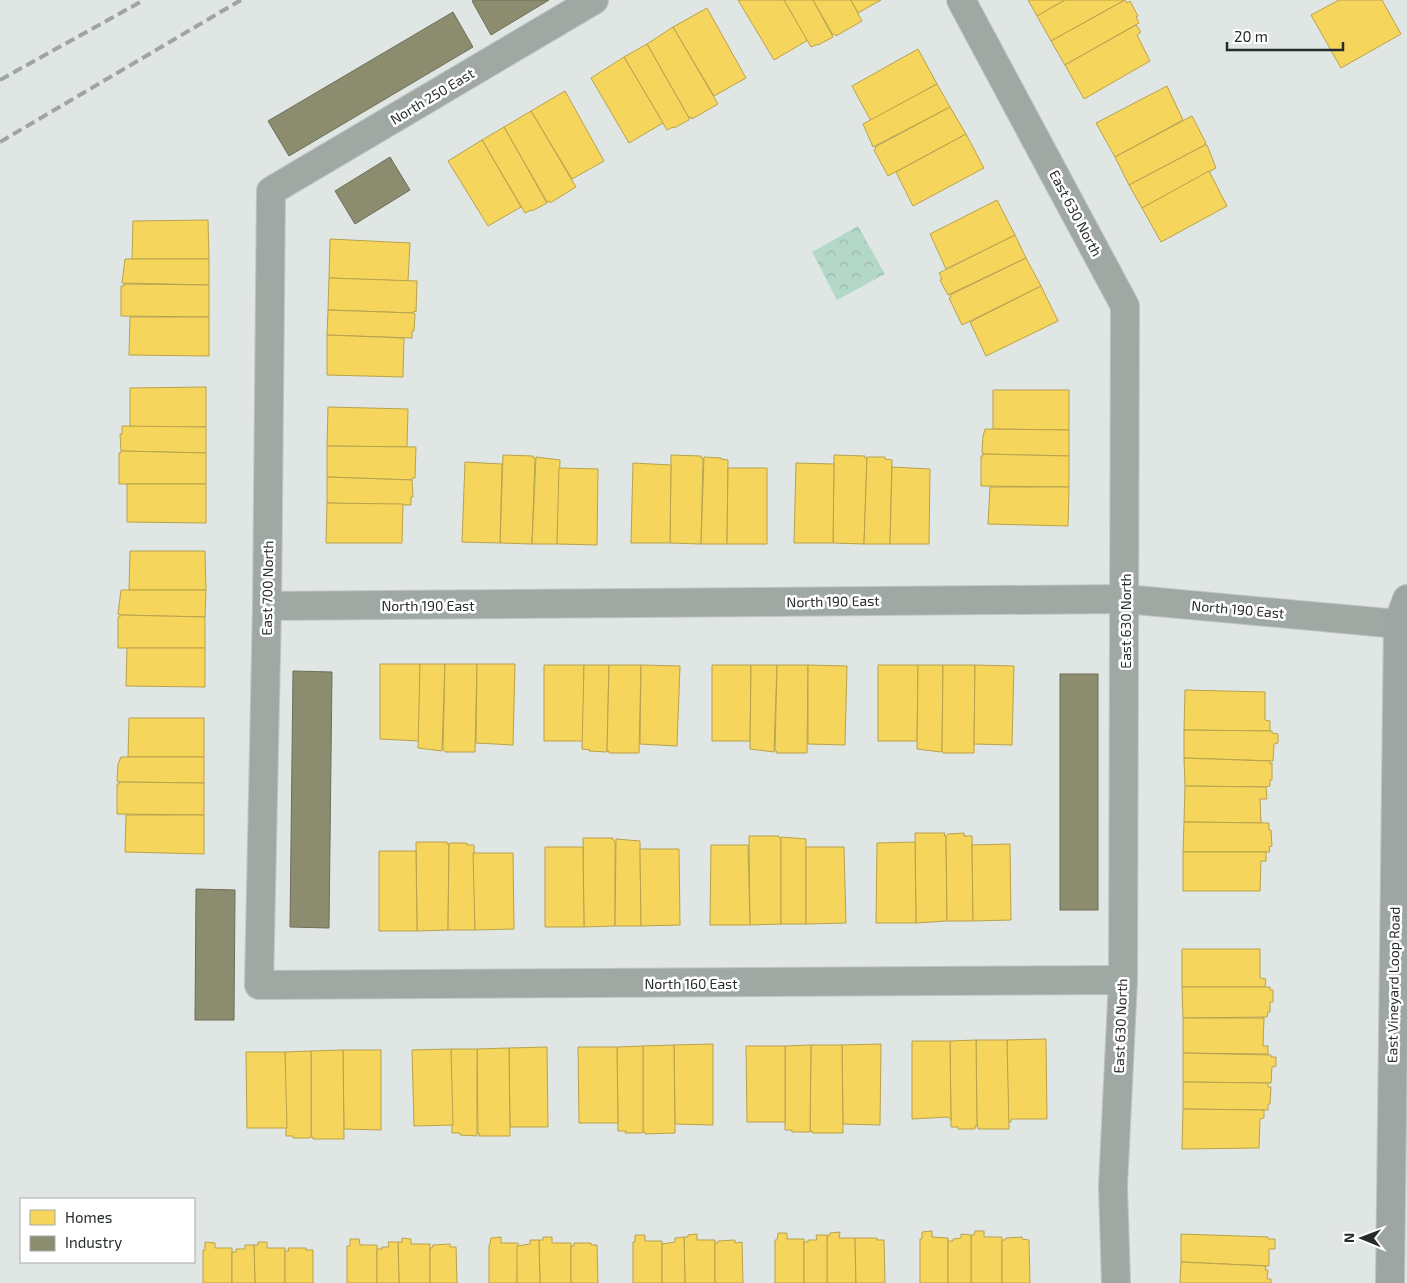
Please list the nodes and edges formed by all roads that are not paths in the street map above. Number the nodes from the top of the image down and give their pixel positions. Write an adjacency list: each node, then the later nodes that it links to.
1 (594, 0): 3 (street, North 250 East)
2 (961, 0): 4 (street, East 630 North)
3 (271, 192): 5 (street, East 700 North)
4 (1125, 599): 5 (street, North 190 East); 6 (street, North 190 East); 7 (street, East 630 North)
5 (267, 606): 8 (street, East 700 North)
6 (1402, 612): 10 (street, East Vineyard Loop Road)
7 (1123, 980): 8 (street, North 160 East); 9 (street, East 630 North)
8 (259, 985)
9 (1116, 1283)
10 (1390, 1283)

